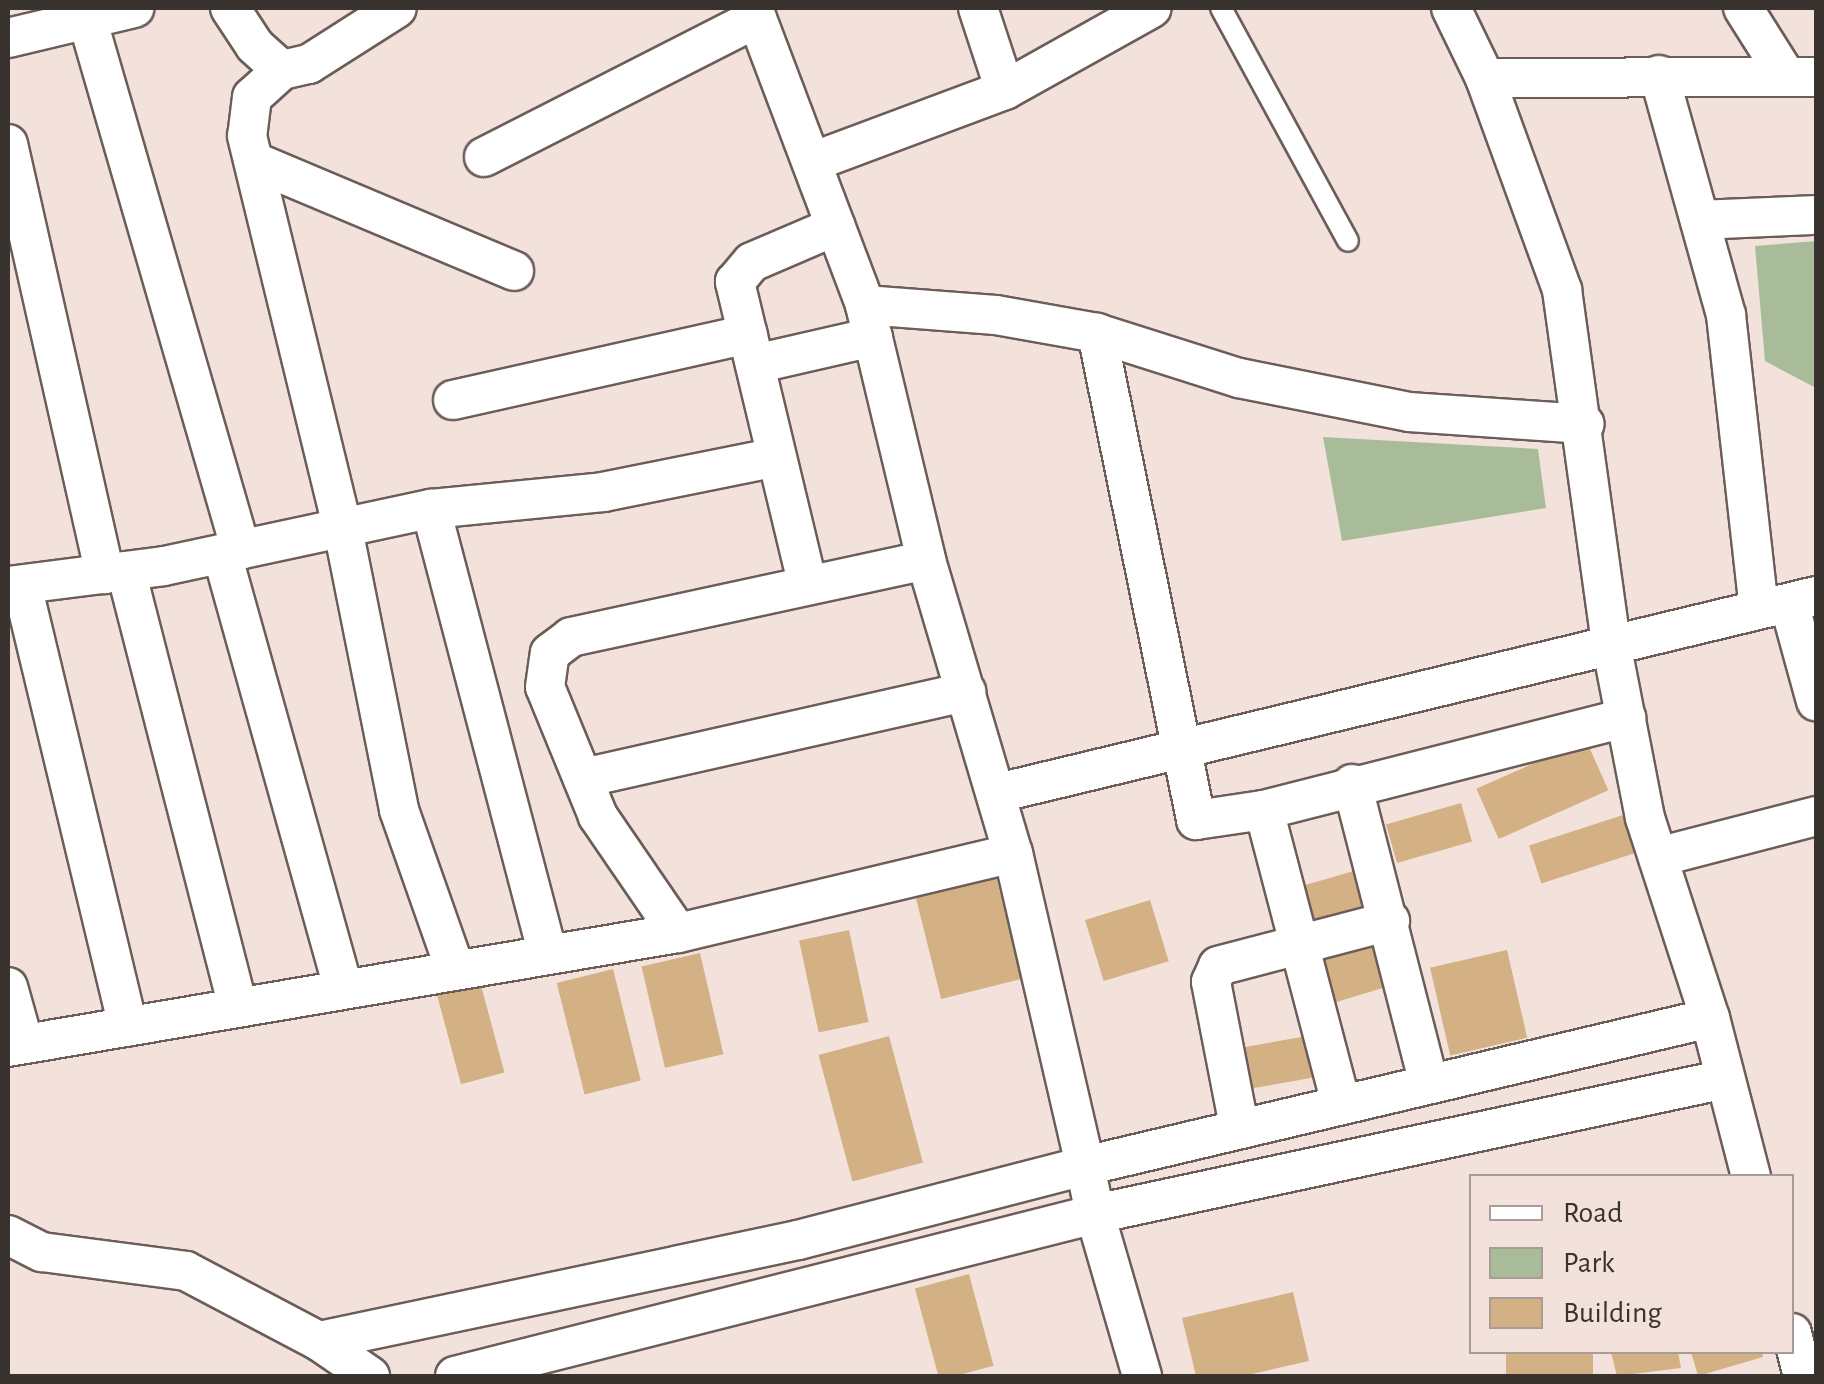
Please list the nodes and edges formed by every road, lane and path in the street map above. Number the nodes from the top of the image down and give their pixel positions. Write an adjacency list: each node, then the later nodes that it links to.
1 (134, 8): 10 (street)
2 (230, 8): 12 (street)
3 (397, 8): 12 (street)
4 (978, 8): 16 (street)
5 (1152, 8): 16 (street)
6 (1222, 8): 24 (lane)
7 (1451, 8): 15 (street)
8 (1742, 8): 14 (street)
9 (755, 13): 18 (street); 20 (street)
10 (88, 15): 11 (street); 34 (street)
11 (8, 38)
12 (282, 70): 19 (street)
13 (1659, 74): 14 (street); 15 (street); 22 (street)
14 (1800, 75)
15 (1486, 78): 30 (street)
16 (1005, 90): 20 (street)
17 (8, 144): 36 (street)
18 (484, 156)
19 (256, 162): 25 (street); 33 (street)
20 (815, 162): 23 (street)
21 (1816, 215): 22 (street)
22 (1700, 220): 39 (street)
23 (836, 226): 26 (street); 28 (street)
24 (1348, 241)
25 (514, 271)
26 (869, 321): 27 (street); 28 (street); 35 (street)
27 (1097, 333): 30 (street); 44 (street)
28 (751, 349): 29 (street); 31 (street)
29 (453, 400)
30 (1585, 424): 40 (street)
31 (777, 456): 32 (street); 37 (street)
32 (432, 509): 33 (street); 55 (street)
33 (343, 529): 34 (street); 56 (street)
34 (232, 552): 36 (street); 58 (street)
35 (926, 560): 37 (street); 41 (street)
36 (116, 573): 38 (street); 59 (street)
37 (807, 582): 45 (street)
38 (14, 586): 61 (street)
39 (1788, 603): 40 (street); 42 (street)
40 (1611, 643): 43 (street); 44 (street)
41 (966, 692): 45 (street); 47 (street)
42 (1816, 701)
43 (1626, 718): 46 (street); 51 (street)
44 (1177, 748): 47 (street); 48 (street)
45 (583, 778): 53 (street)
46 (1352, 784): 48 (street); 52 (street)
47 (998, 792): 50 (street)
48 (1264, 810): 54 (street)
49 (1816, 816): 51 (street)
50 (1014, 853): 53 (street); 67 (street)
51 (1658, 856): 60 (street)
52 (1390, 921): 54 (street); 64 (street)
53 (678, 933): 55 (street)
54 (1298, 941): 65 (street); 66 (street)
55 (548, 954): 56 (street)
56 (454, 970): 58 (street)
57 (8, 987): 62 (street)
58 (343, 988): 59 (street)
59 (238, 1006): 61 (street)
60 (1710, 1018): 63 (street); 64 (street)
61 (128, 1026): 62 (street)
62 (16, 1046)
63 (1725, 1079): 68 (street); 69 (street)
64 (1429, 1083): 65 (street)
65 (1341, 1103): 66 (street)
66 (1239, 1126): 67 (street)
67 (1085, 1166): 69 (street); 71 (street)
68 (1750, 1174)
69 (1095, 1214): 75 (street); 76 (street)
70 (8, 1235): 71 (street)
71 (319, 1340): 74 (street)
72 (1794, 1340): 73 (street)
73 (1804, 1375)
74 (370, 1376)
75 (455, 1376)
76 (1142, 1376)

